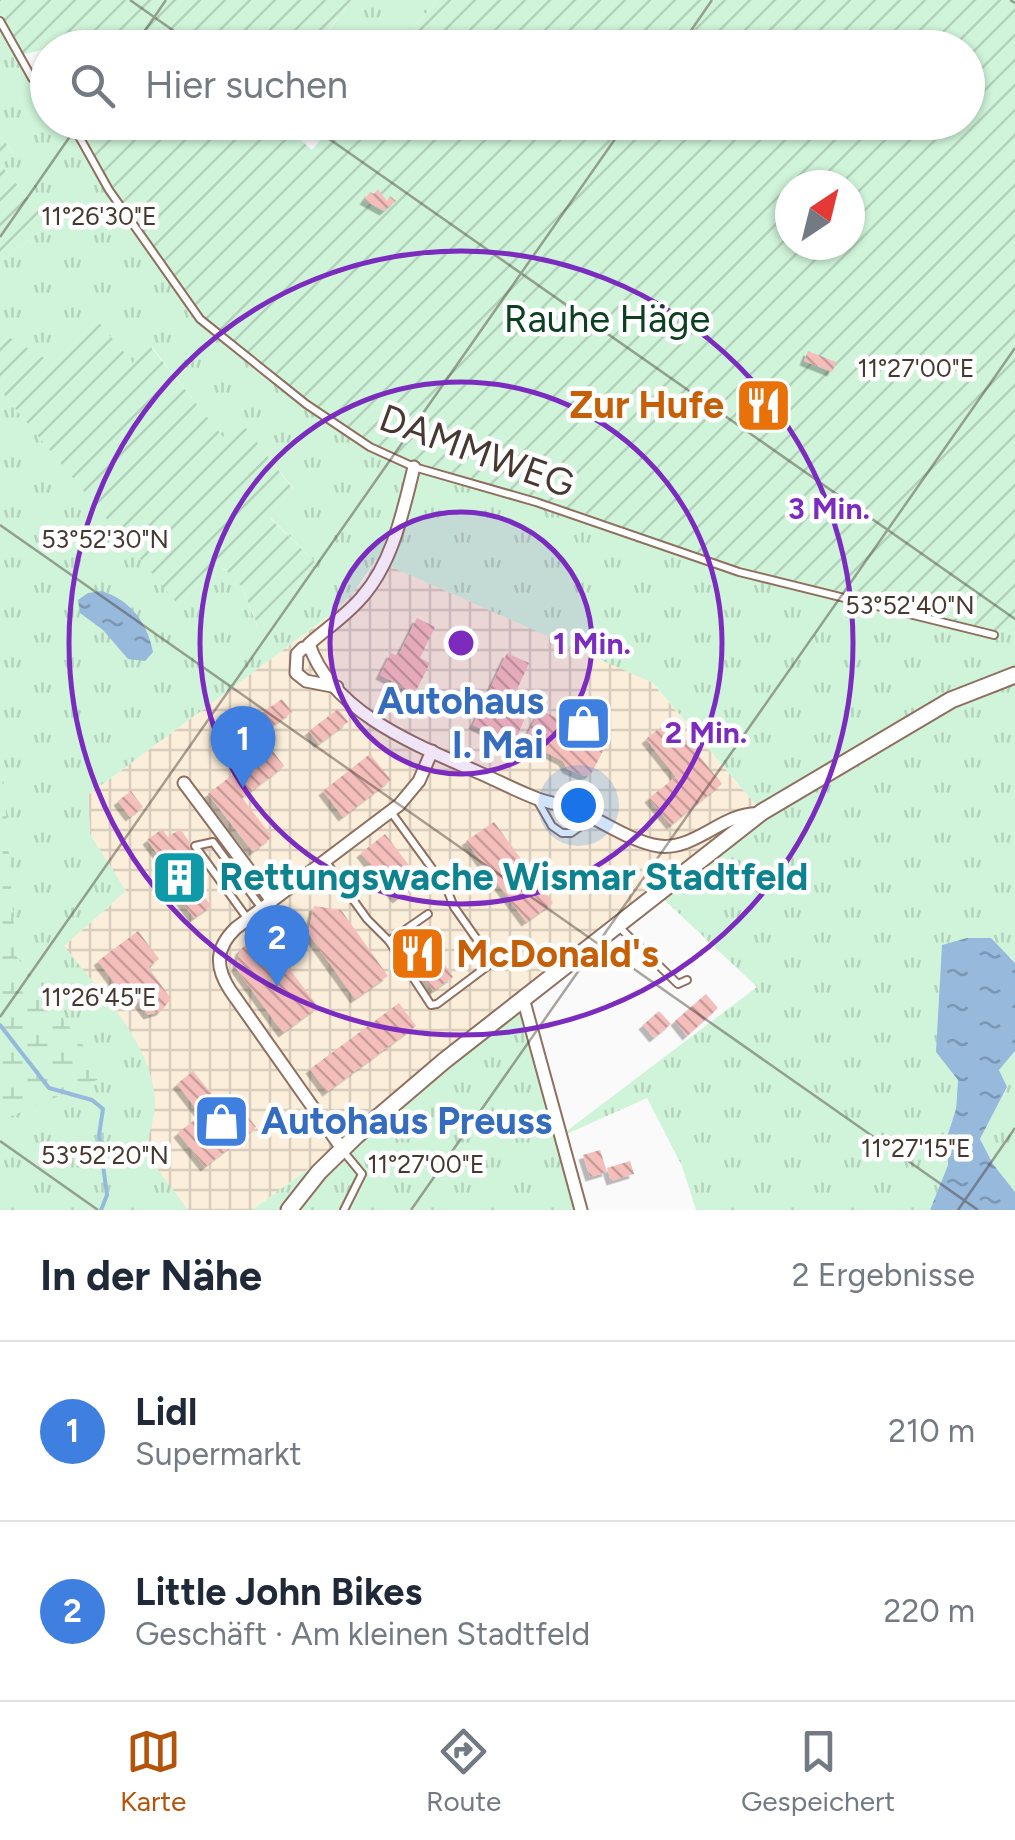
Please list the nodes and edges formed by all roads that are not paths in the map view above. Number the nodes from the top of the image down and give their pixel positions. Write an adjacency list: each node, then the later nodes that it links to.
1 (0, 21): 2 (lane)
2 (30, 74)
3 (81, 140): 4 (lane, DAMMWEG)
4 (414, 467): 5 (lane, DAMMWEG); 6 (street)
5 (994, 635)
6 (310, 648): 8 (street); 8 (street)
7 (1015, 675): 14 (main road)
8 (338, 687): 9 (street)
9 (432, 751): 11 (street); 13 (street)
10 (184, 783): 17 (street)
11 (536, 798): 12 (street); 15 (lane)
12 (567, 807): 14 (street); 15 (lane); 15 (lane)
13 (391, 812): 16 (street); 21 (lane)
14 (760, 814): 20 (main road)
15 (552, 826)
16 (325, 861): 17 (street); 21 (lane)
17 (267, 904): 19 (street); 19 (lane)
18 (428, 914): 21 (lane)
19 (248, 919): 24 (street)
20 (617, 925): 22 (lane); 23 (main road)
21 (389, 941)
22 (687, 980)
23 (523, 998): 24 (main road); 27 (street)
24 (342, 1150): 25 (main road); 26 (lane)
25 (288, 1210)
26 (344, 1210)
27 (581, 1210)

